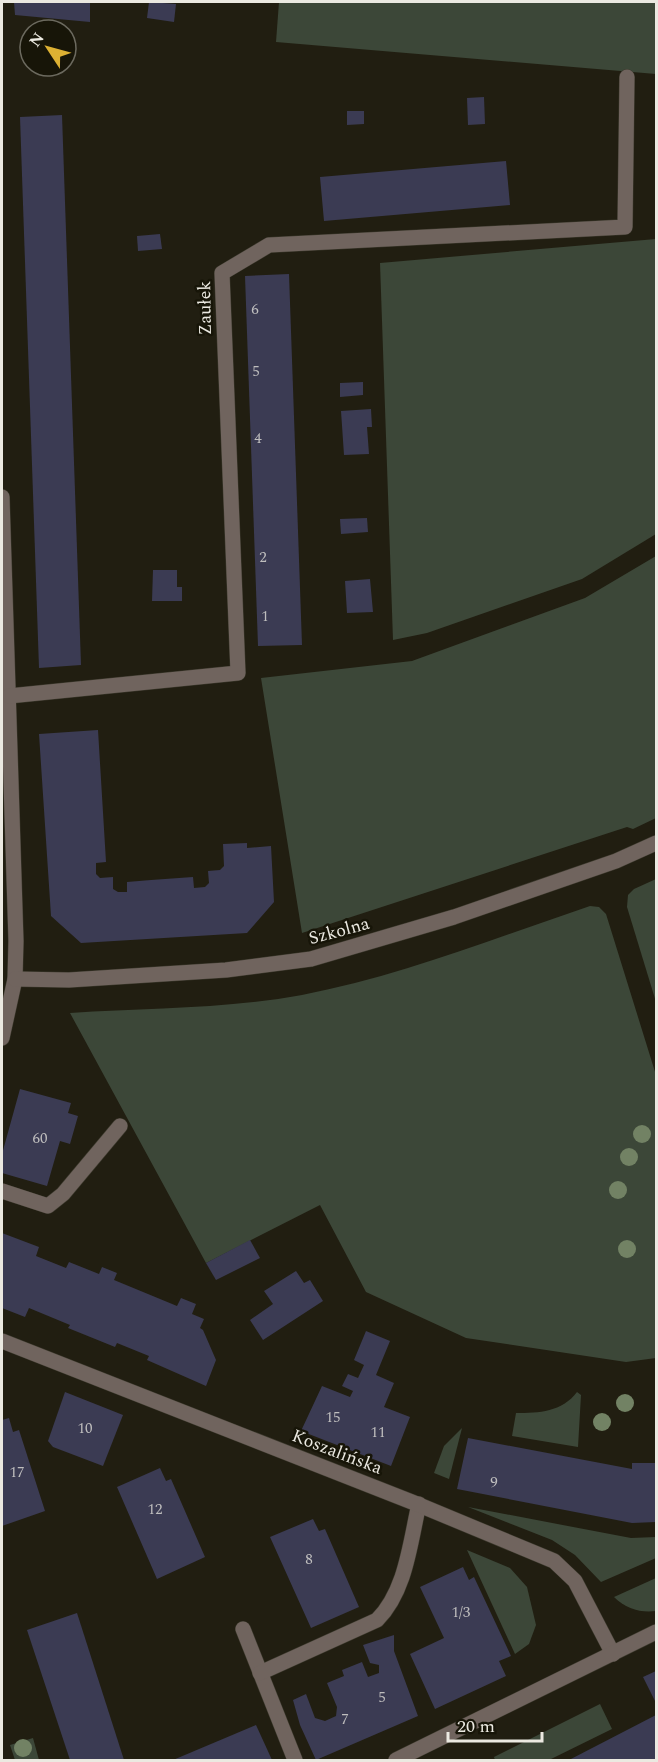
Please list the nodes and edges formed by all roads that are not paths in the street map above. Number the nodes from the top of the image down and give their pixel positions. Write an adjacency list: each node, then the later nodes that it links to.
1 (627, 77): 3 (street, Zaułek)
2 (2, 497): 3 (street)
3 (5, 696): 5 (street)
4 (657, 843): 5 (street, Szkolna)
5 (15, 979): 6 (street)
6 (2, 1038)
7 (120, 1126): 8 (street)
8 (2, 1191)
9 (2, 1341): 10 (street, Koszalińska)
10 (419, 1504): 13 (street, Koszalińska); 14 (street)
11 (243, 1629): 14 (street)
12 (657, 1632): 13 (street)
13 (613, 1654): 16 (street)
14 (260, 1673): 15 (street)
15 (295, 1761)
16 (396, 1761)

